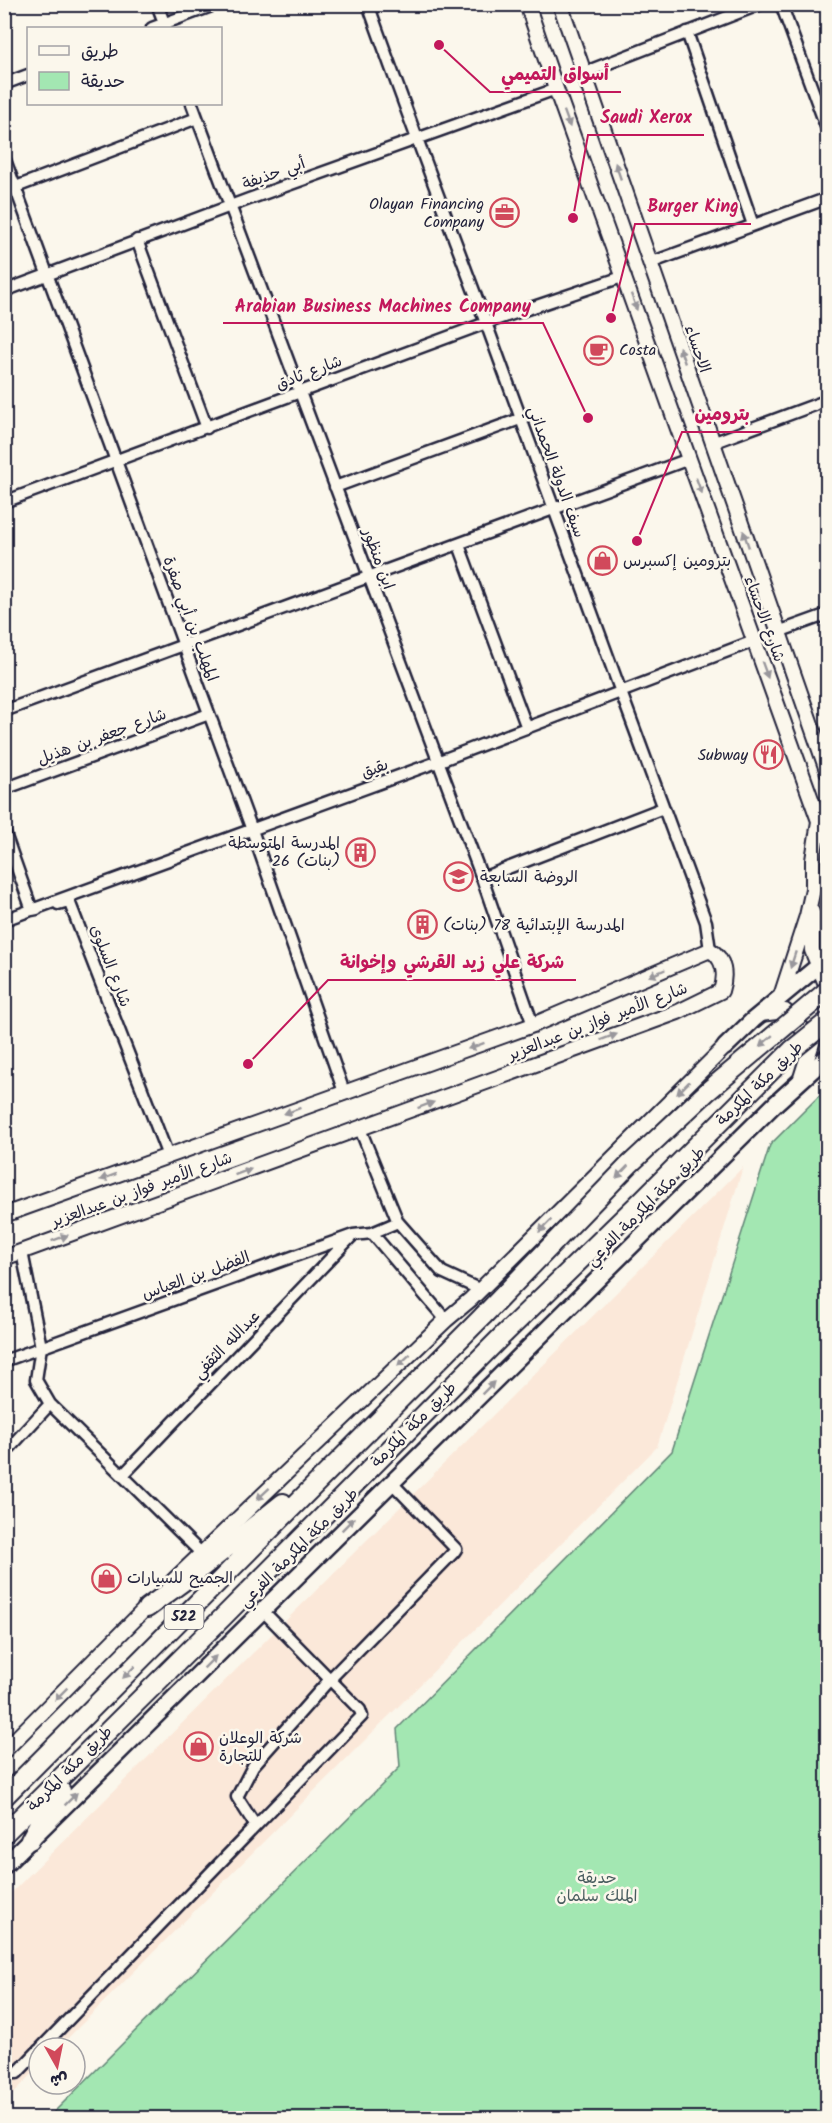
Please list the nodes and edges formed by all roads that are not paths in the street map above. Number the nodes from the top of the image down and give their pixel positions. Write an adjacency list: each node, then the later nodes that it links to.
1 (157, 4): 8 (street)
2 (217, 4): 8 (street)
3 (368, 4): 17 (street, سيف الدولة الحمداني)
4 (527, 4): 13 (main road, شارع الاحساء)
5 (560, 4): 10 (main road, الاحساء)
6 (760, 4): 9 (street)
7 (781, 4): 16 (street)
8 (165, 26)
9 (687, 32): 10 (street); 22 (street)
10 (583, 73): 24 (main road, الاحساء, one-way to 10)
11 (27, 75): 12 (street)
12 (4, 84)
13 (556, 89): 17 (street, أبي حذيفة); 26 (main road, شارع الاحساء, one-way to 26)
14 (192, 105): 15 (street, ابن منظور)
15 (197, 118): 19 (street); 21 (street, ابن منظور)
16 (828, 132)
17 (416, 139): 21 (street, أبي حذيفة); 28 (street, سيف الدولة الحمداني)
18 (4, 157): 19 (street, المهلب بن أبي صفرة)
19 (16, 187): 25 (street, المهلب بن أبي صفرة)
20 (828, 198): 22 (street)
21 (230, 206): 23 (street, أبي حذيفة); 29 (street, ابن منظور)
22 (753, 225): 24 (street)
23 (137, 240): 25 (street, أبي حذيفة); 32 (street)
24 (650, 263): 33 (main road, الاحساء, one-way to 24)
25 (49, 274): 27 (street, أبي حذيفة); 35 (street, المهلب بن أبي صفرة)
26 (625, 276): 28 (street, شارع ثادق); 34 (main road, شارع الاحساء, one-way to 34)
27 (4, 291)
28 (486, 323): 29 (street, شارع ثادق); 31 (street, سيف الدولة الحمداني)
29 (299, 393): 32 (street, شارع ثادق); 36 (street, ابن منظور)
30 (828, 400): 33 (street)
31 (520, 419): 36 (street); 38 (street, سيف الدولة الحمداني)
32 (207, 428): 35 (street, شارع ثادق)
33 (712, 442): 42 (main road, الاحساء, one-way to 33)
34 (689, 459): 38 (street); 43 (main road, شارع الاحساء, one-way to 43)
35 (117, 461): 37 (street, شارع ثادق); 44 (street, المهلب بن أبي صفرة)
36 (335, 487): 40 (street, ابن منظور)
37 (4, 502)
38 (554, 509): 39 (street); 45 (street, سيف الدولة الحمداني)
39 (459, 545): 40 (street); 48 (street)
40 (369, 577): 44 (street); 49 (street, ابن منظور)
41 (828, 614): 42 (street)
42 (778, 632): 50 (main road, الاحساء)
43 (754, 640): 45 (street, بقيق); 53 (main road, شارع الاحساء, one-way to 53)
44 (183, 644): 46 (street); 47 (street, المهلب بن أبي صفرة)
45 (619, 691): 48 (street, بقيق); 52 (street, سيف الدولة الحمداني)
46 (4, 711)
47 (209, 714): 51 (street, شارع جعفر بن هذيل); 54 (street, المهلب بن أبي صفرة)
48 (527, 728): 49 (street, بقيق)
49 (437, 762): 54 (street, بقيق); 57 (street, ابن منظور)
50 (828, 773)
51 (4, 789)
52 (663, 808): 57 (street); 61 (street, سيف الدولة الحمداني)
53 (819, 821): 56 (main road, شارع الاحساء); 58 (main road)
54 (252, 830): 59 (street, بقيق); 71 (street, المهلب بن أبي صفرة)
55 (4, 831): 59 (street)
56 (828, 837)
57 (482, 878): 67 (street, ابن منظور)
58 (813, 889): 62 (main road); 64 (main road, one-way to 64)
59 (32, 910): 60 (street, بقيق); 73 (street, شارع السلوى)
60 (4, 920)
61 (710, 950): 67 (main road, شارع الأمير فواز بن عبدالعزير, one-way to 67); 72 (main road, شارع الأمير فواز بن عبدالعزير, one-way to 61)
62 (823, 962): 63 (main road); 64 (main road)
63 (828, 989): 85 (highway, طريق مكة المكرمة / 522, one-way to 85, bridge)
64 (781, 996): 65 (main road)
65 (760, 1014): 68 (main road); 70 (main road)
66 (828, 1021): 92 (highway, طريق مكة المكرمة / 522, bridge)
67 (533, 1026): 71 (main road, شارع الأمير فواز بن عبدالعزير, one-way to 71)
68 (725, 1047): 80 (main road, one-way to 80)
69 (827, 1058): 70 (main road, طريق مكة المكرمة الفرعي)
70 (800, 1082): 88 (main road, طريق مكة المكرمة الفرعي, one-way to 70)
71 (344, 1092): 73 (main road, شارع الأمير فواز بن عبدالعزير, one-way to 73)
72 (360, 1129): 75 (street); 78 (main road, شارع الأمير فواز بن عبدالعزير, one-way to 72)
73 (168, 1156): 74 (main road, شارع الأمير فواز بن عبدالعزير, one-way to 74)
74 (4, 1215)
75 (398, 1222): 76 (street, الفضل بن العباس); 80 (street)
76 (372, 1233): 77 (street, الفضل بن العباس); 81 (street)
77 (353, 1236): 82 (street, الفضل بن العباس); 87 (street, عبدالله الثقفي)
78 (22, 1252): 79 (main road, شارع الأمير فواز بن عبدالعزير); 82 (street)
79 (4, 1258)
80 (481, 1290): 81 (main road)
81 (446, 1320): 89 (main road, one-way to 89)
82 (41, 1347): 83 (street, الفضل بن العباس); 84 (street)
83 (4, 1361)
84 (50, 1404): 86 (street); 87 (street)
85 (363, 1437): 90 (highway); 95 (highway, طريق مكة المكرمة / 522, one-way to 95)
86 (4, 1454)
87 (123, 1475): 89 (street)
88 (391, 1482): 91 (main road, طريق مكة المكرمة الفرعي, one-way to 88); 93 (street)
89 (201, 1553): 90 (main road)
90 (147, 1608): 94 (main road, one-way to 94)
91 (262, 1610): 93 (street); 98 (main road, طريق مكة المكرمة الفرعي, one-way to 91)
92 (223, 1617): 97 (highway, طريق مكة المكرمة / 522); 98 (highway)
93 (331, 1678): 96 (street); 96 (street)
94 (4, 1751)
95 (4, 1797)
96 (255, 1825): 100 (street)
97 (4, 1834)
98 (30, 1840): 99 (main road, طريق مكة المكرمة الفرعي)
99 (4, 1866)
100 (53, 2036)
101 (27, 2063): 102 (street)
102 (4, 2067)

